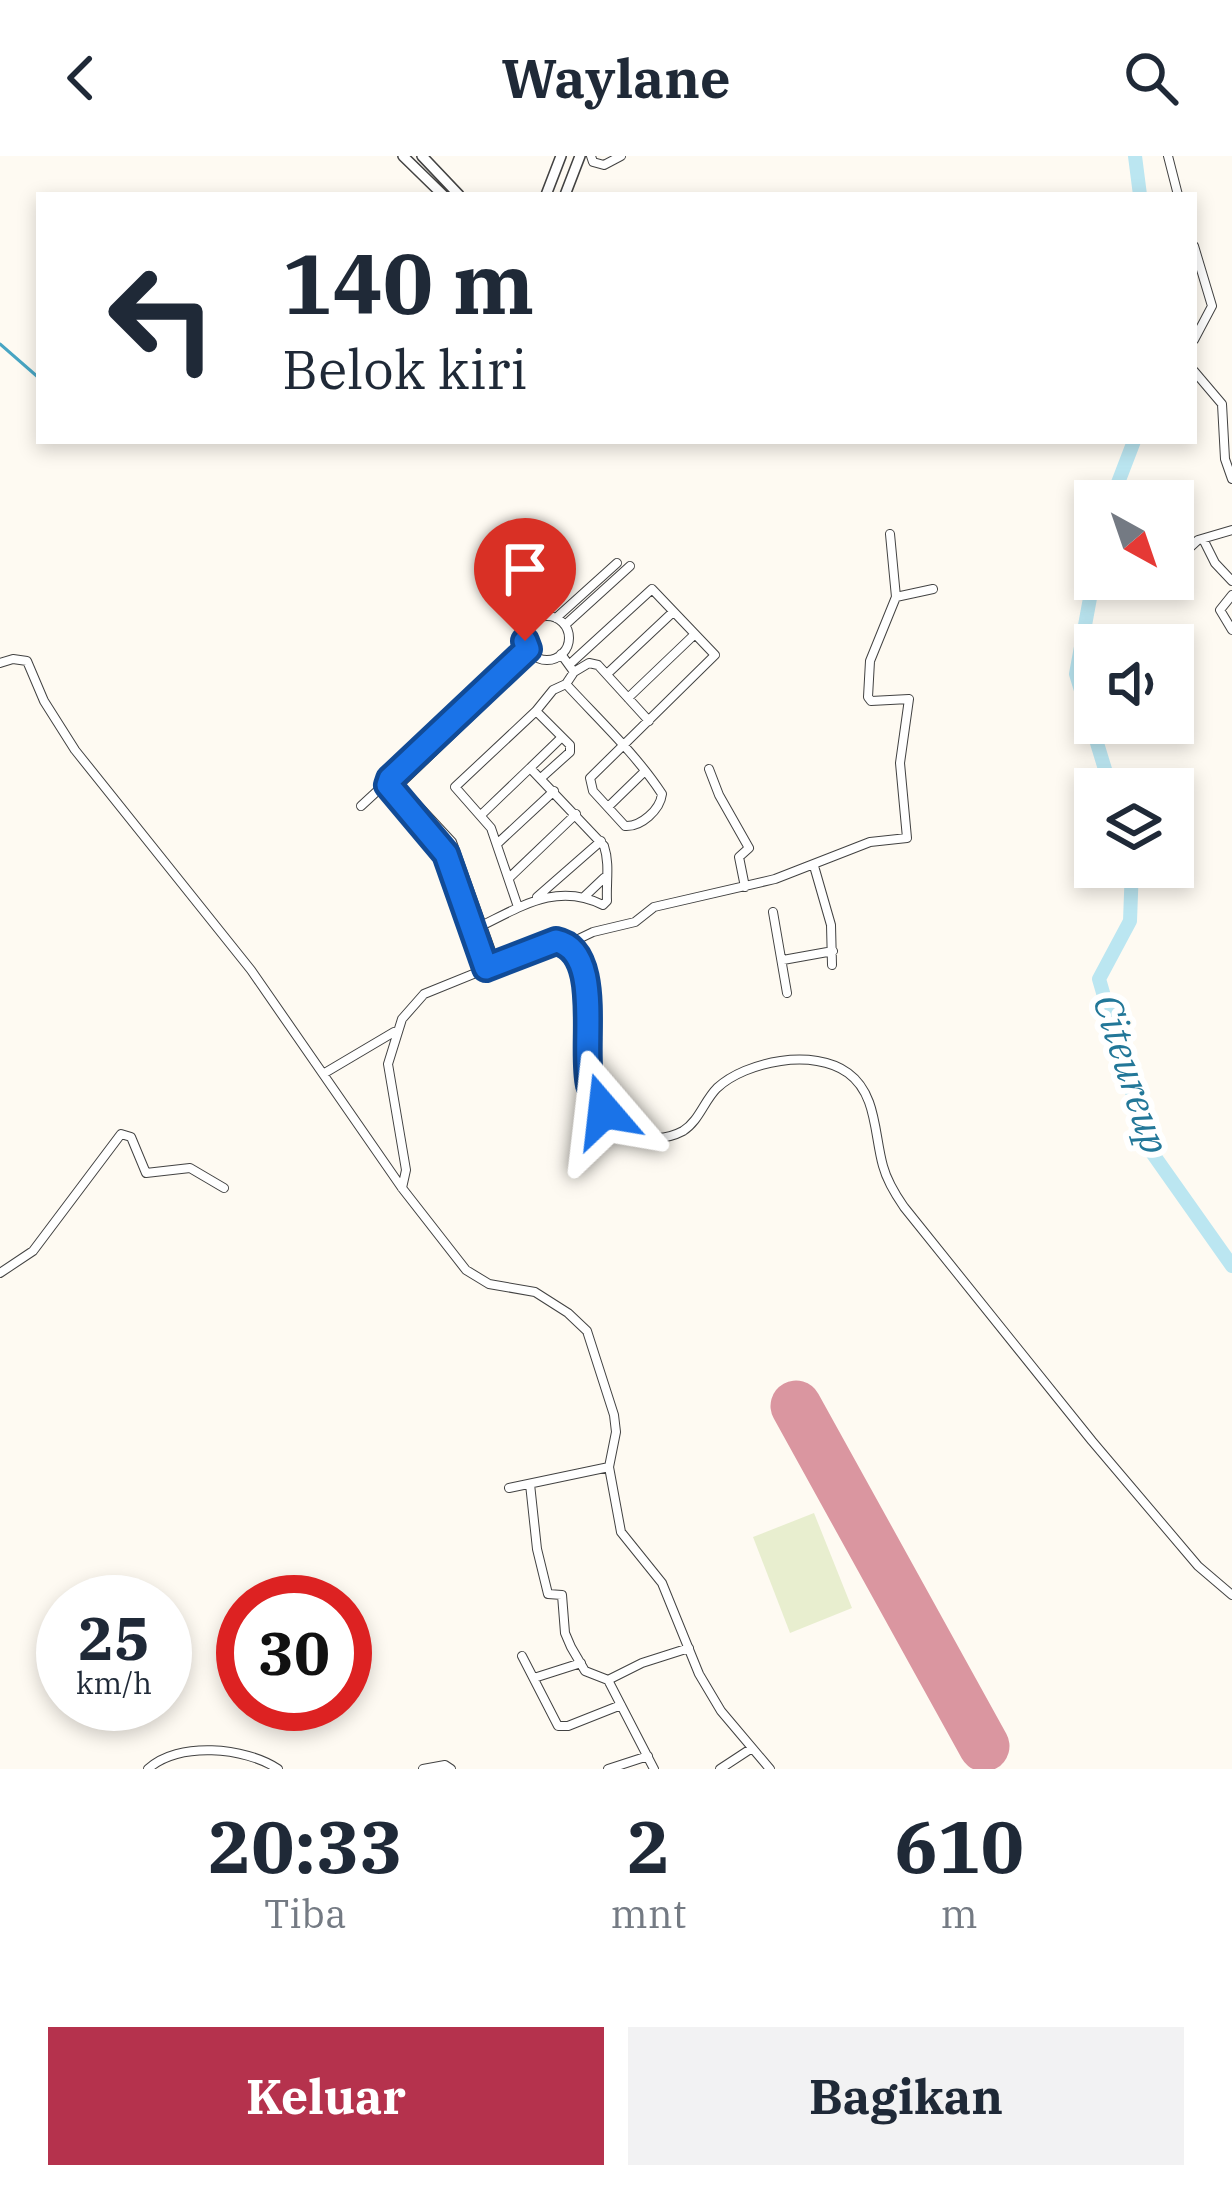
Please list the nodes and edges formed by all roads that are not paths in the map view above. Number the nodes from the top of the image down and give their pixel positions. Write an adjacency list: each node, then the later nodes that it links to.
1 (403, 156): 8 (street)
2 (422, 156): 9 (street)
3 (561, 156): 10 (street)
4 (580, 156): 11 (street)
5 (592, 156): 6 (street)
6 (621, 156)
7 (1168, 156): 12 (street)
8 (440, 192)
9 (456, 192)
10 (547, 192)
11 (566, 192)
12 (1177, 192)
13 (1197, 256): 14 (street)
14 (1197, 334)
15 (1197, 375): 16 (street)
16 (1232, 479)
17 (1232, 530): 19 (street)
18 (890, 534): 26 (street)
19 (1203, 539): 20 (street); 23 (street)
20 (1194, 546)
21 (616, 563): 28 (street)
22 (630, 566): 29 (street)
23 (1232, 580)
24 (933, 589): 26 (street)
25 (1232, 595): 30 (street)
26 (896, 597): 55 (street)
27 (673, 612): 31 (street); 35 (street); 36 (street)
28 (556, 618): 29 (street); 32 (street)
29 (565, 626): 33 (street)
30 (1232, 629)
31 (695, 634): 38 (street); 40 (street)
32 (531, 652): 33 (street); 47 (street); 63 (street)
33 (561, 654): 35 (street)
34 (0, 663): 71 (street)
35 (572, 668): 36 (street); 37 (street)
36 (608, 674): 38 (street)
37 (566, 684): 39 (street); 42 (street)
38 (628, 698): 40 (street)
39 (536, 711): 41 (street); 52 (street)
40 (649, 721): 42 (street)
41 (562, 737): 43 (street); 46 (street)
42 (622, 746): 45 (street); 50 (street)
43 (530, 768): 46 (street); 52 (street)
44 (709, 769): 58 (street)
45 (646, 771): 50 (street); 50 (street)
46 (541, 778): 48 (street)
47 (388, 781): 49 (street); 63 (street)
48 (554, 791): 51 (street); 54 (street)
49 (361, 806)
50 (608, 807)
51 (576, 814): 53 (street); 56 (street)
52 (481, 815): 54 (street)
53 (601, 841): 57 (street); 60 (street)
54 (498, 843): 56 (street)
55 (814, 866): 58 (street); 65 (street)
56 (509, 878): 61 (street)
57 (604, 878): 59 (street); 59 (street)
58 (745, 886): 64 (street)
59 (585, 896): 60 (street)
60 (536, 898): 61 (street)
61 (518, 907): 63 (street)
62 (773, 912): 66 (street)
63 (478, 928): 68 (street)
64 (568, 944): 68 (street); 78 (street)
65 (833, 951): 66 (street); 67 (street)
66 (783, 960): 69 (street)
67 (832, 965)
68 (491, 967): 70 (street)
69 (787, 993)
70 (395, 1032): 71 (street); 73 (street)
71 (323, 1074): 73 (street)
72 (224, 1188): 74 (street)
73 (402, 1189): 75 (street)
74 (0, 1273)
75 (609, 1467): 76 (street); 79 (street)
76 (530, 1484): 77 (street); 81 (street)
77 (509, 1488)
78 (1232, 1595)
79 (689, 1648): 83 (street); 85 (street)
80 (522, 1656): 82 (street)
81 (581, 1663): 82 (street); 83 (street)
82 (534, 1678): 84 (street)
83 (608, 1680): 84 (street)
84 (621, 1705): 86 (street)
85 (752, 1748): 93 (street); 94 (street)
86 (649, 1756): 91 (street); 92 (street)
87 (148, 1769): 88 (street)
88 (278, 1769)
89 (423, 1769): 90 (street)
90 (451, 1769)
91 (608, 1769)
92 (654, 1769)
93 (720, 1769)
94 (770, 1769)

